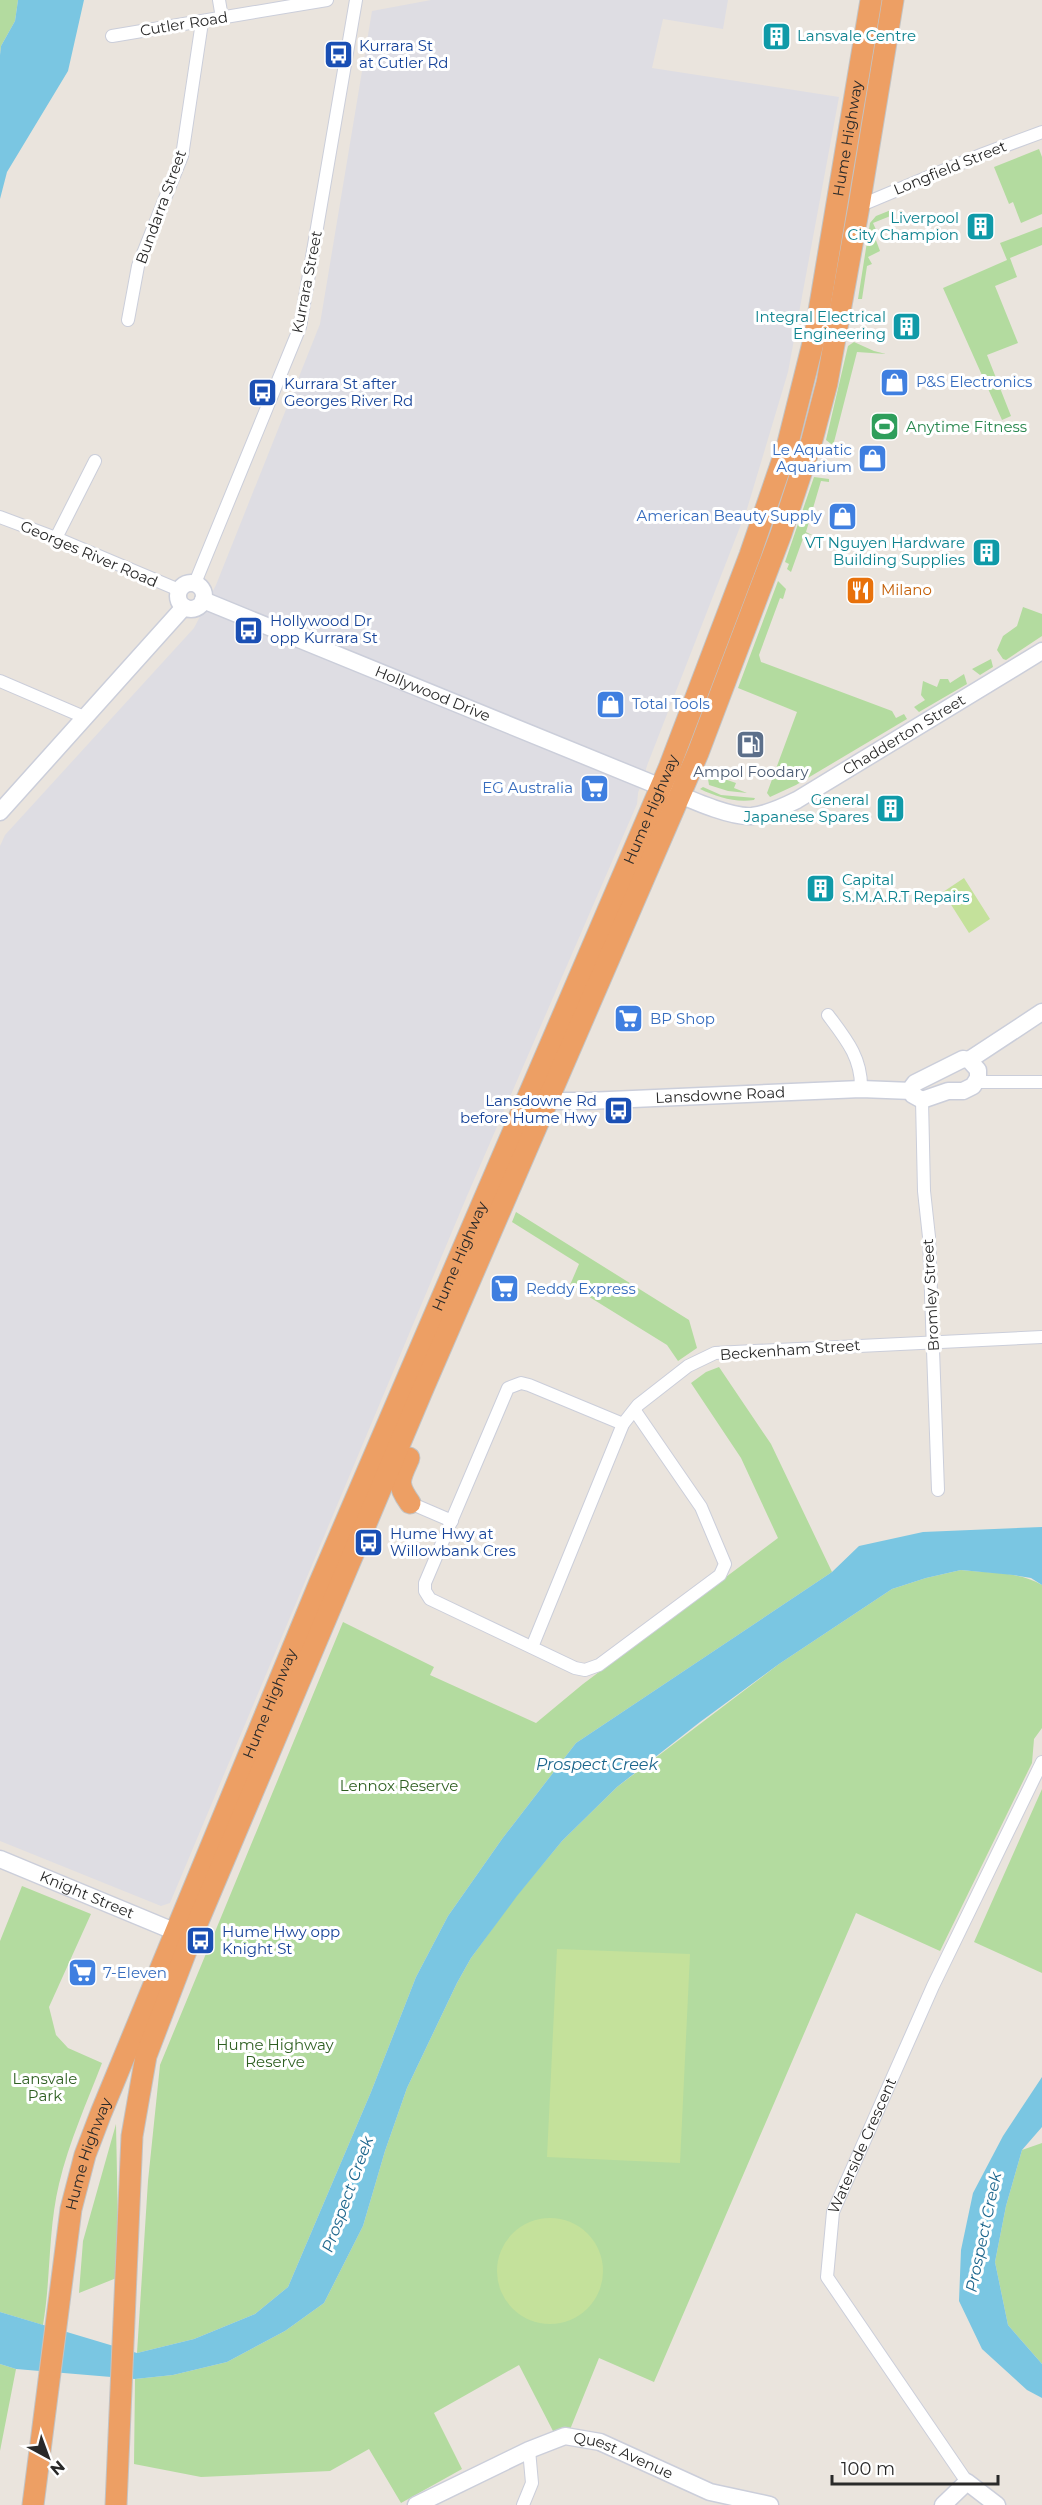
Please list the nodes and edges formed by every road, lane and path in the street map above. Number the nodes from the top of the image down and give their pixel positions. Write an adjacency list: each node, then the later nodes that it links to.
1 (219, 0): 6 (street)
2 (327, 0): 6 (street, Cutler Road)
3 (356, 0): 15 (street, Kurrara Street)
4 (871, 0): 22 (highway, Hume Highway)
5 (893, 0): 10 (highway, Hume Highway)
6 (222, 18): 7 (street, Cutler Road)
7 (202, 22): 8 (street, Cutler Road); 11 (street, Bundarra Street)
8 (112, 36)
9 (1042, 132): 10 (street, Longfield Street)
10 (860, 206): 23 (highway, Hume Highway)
11 (128, 320)
12 (95, 460): 14 (street)
13 (0, 517): 14 (street, Georges River Road)
14 (56, 538): 16 (street, Georges River Road)
15 (195, 584): 16 (street); 17 (street)
16 (179, 590): 18 (street)
17 (203, 600): 18 (street); 22 (street, Hollywood Drive)
18 (183, 607): 21 (street)
19 (1042, 651): 23 (street, Chadderton Street)
20 (0, 681): 21 (street)
21 (84, 717): 24 (street)
22 (661, 787): 23 (street, Chadderton Street); 32 (highway, Hume Highway)
23 (680, 795): 32 (highway, Hume Highway)
24 (0, 812)
25 (1042, 1012): 27 (street)
26 (828, 1015): 30 (street)
27 (969, 1060): 28 (street); 31 (street)
28 (976, 1082): 29 (street); 31 (street)
29 (1042, 1082)
30 (861, 1089): 31 (street, Lansdowne Road); 32 (street, Lansdowne Road)
31 (917, 1095): 34 (street, Bromley Street)
32 (539, 1096): 35 (highway, Hume Highway); 45 (highway, Hume Highway)
33 (1042, 1337): 34 (street, Beckenham Street)
34 (934, 1341): 36 (street, Beckenham Street); 38 (street, Bromley Street)
35 (422, 1391): 39 (highway); 40 (highway, Hume Highway)
36 (635, 1411): 37 (street, Beckenham Street); 42 (street)
37 (623, 1424): 41 (street); 42 (street, Beckenham Street)
38 (938, 1490)
39 (410, 1503): 40 (highway); 41 (street)
40 (371, 1512): 50 (highway, Hume Highway)
41 (452, 1521): 42 (street)
42 (532, 1647)
43 (1042, 1762): 47 (street, Waterside Crescent)
44 (0, 1859): 45 (street, Knight Street)
45 (176, 1932): 49 (highway, Hume Highway)
46 (529, 2450): 48 (street, Quest Avenue); 51 (street, Quest Avenue); 52 (street)
47 (967, 2482): 54 (street); 55 (street, Waterside Crescent)
48 (708, 2498): 53 (street, Quest Avenue)
49 (33, 2505)
50 (116, 2505)
51 (416, 2505)
52 (523, 2505)
53 (770, 2505)
54 (943, 2505)
55 (997, 2505)

